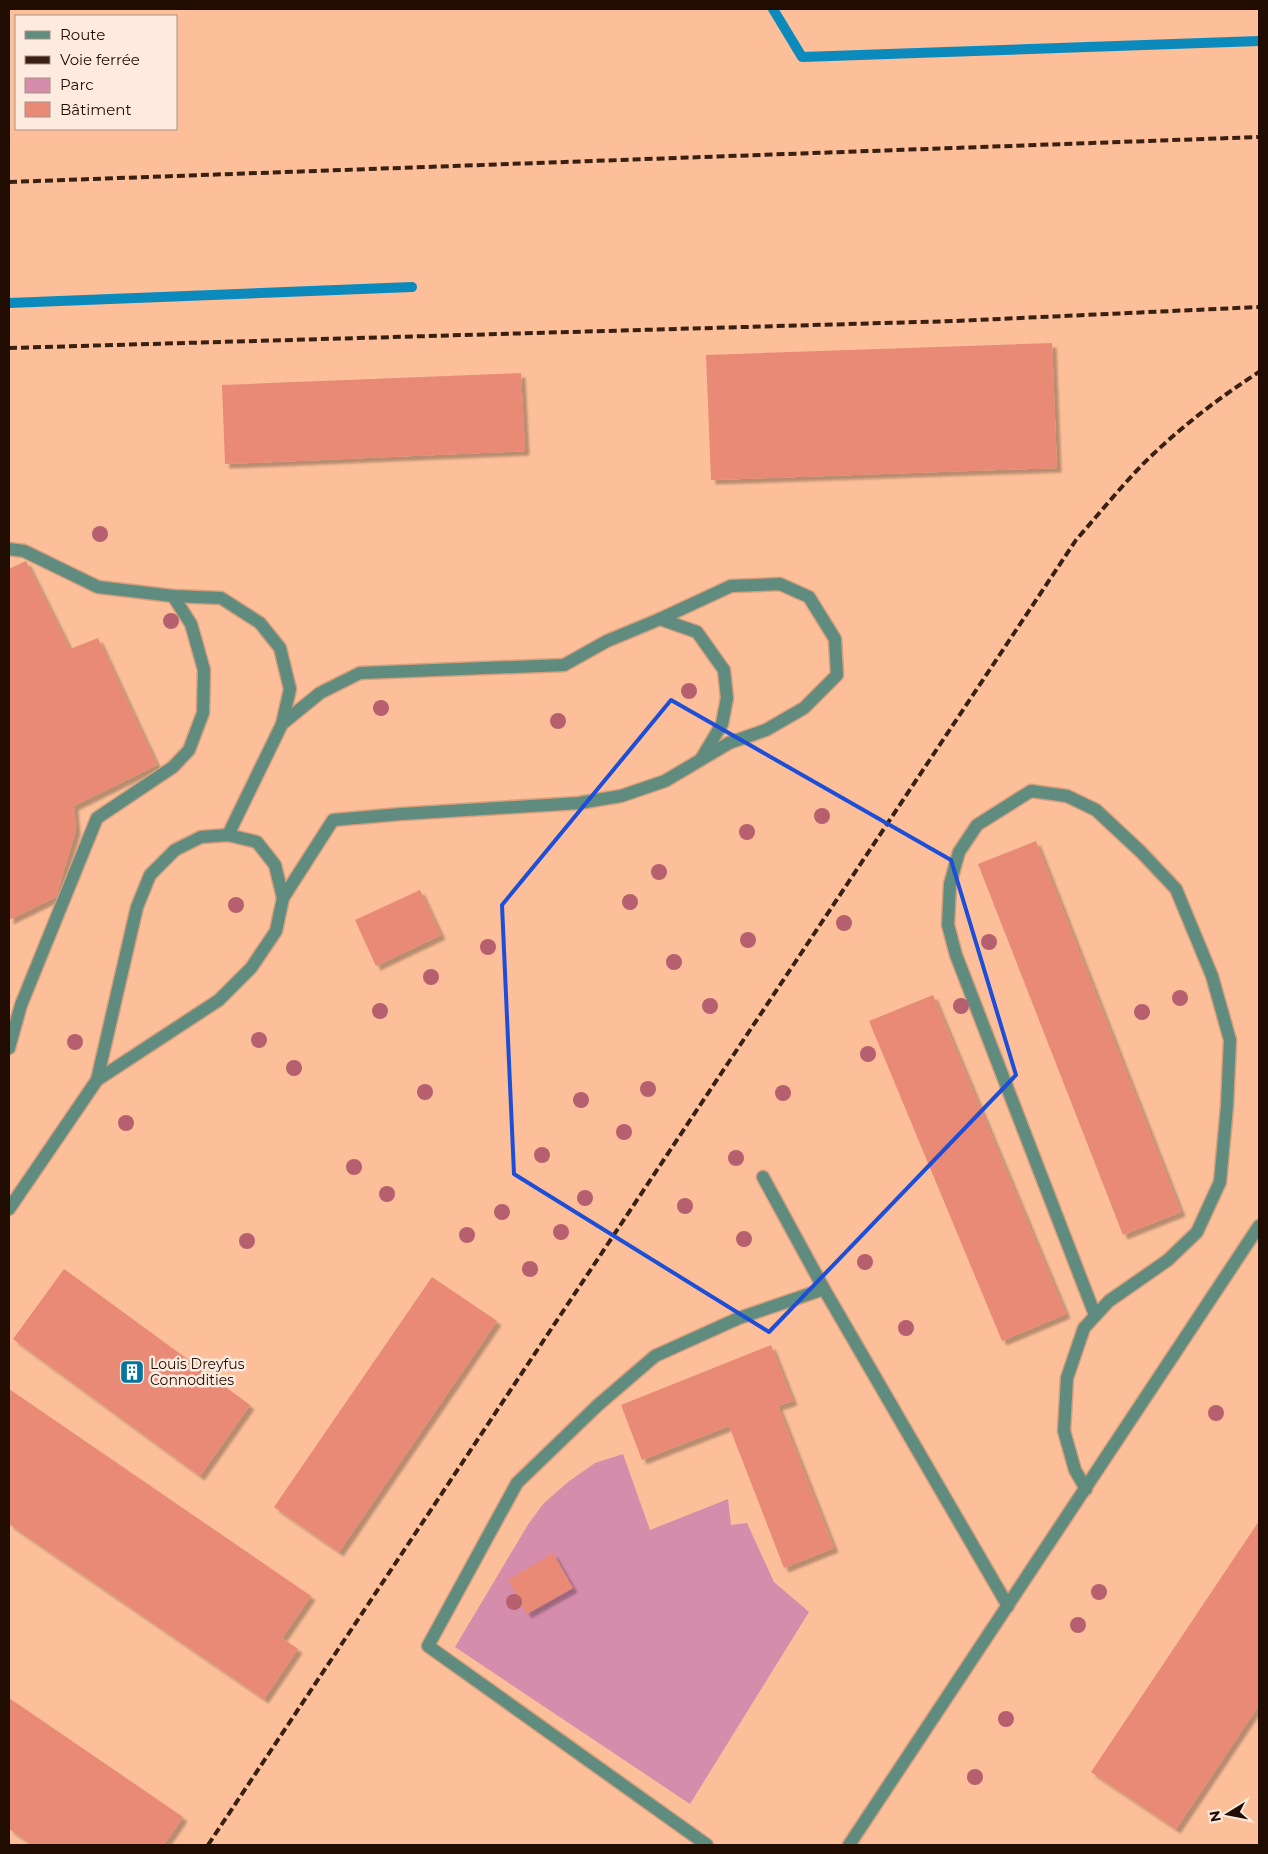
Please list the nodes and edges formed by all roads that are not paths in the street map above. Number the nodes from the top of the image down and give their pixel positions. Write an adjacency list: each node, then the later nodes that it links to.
1 (9, 549): 2 (lane)
2 (173, 596): 4 (lane); 8 (lane)
3 (660, 619): 4 (lane); 5 (lane); 5 (lane)
4 (282, 724): 6 (lane)
5 (699, 761): 7 (lane)
6 (228, 835): 7 (lane); 9 (lane)
7 (283, 898): 9 (lane)
8 (9, 1048)
9 (97, 1080): 11 (lane)
10 (763, 1176): 13 (lane)
11 (9, 1209)
12 (1259, 1226): 15 (lane)
13 (824, 1289): 16 (lane); 17 (lane)
14 (1095, 1316): 14 (lane); 15 (lane)
15 (1086, 1488): 16 (lane)
16 (1008, 1606): 18 (lane)
17 (707, 1845)
18 (849, 1845)

